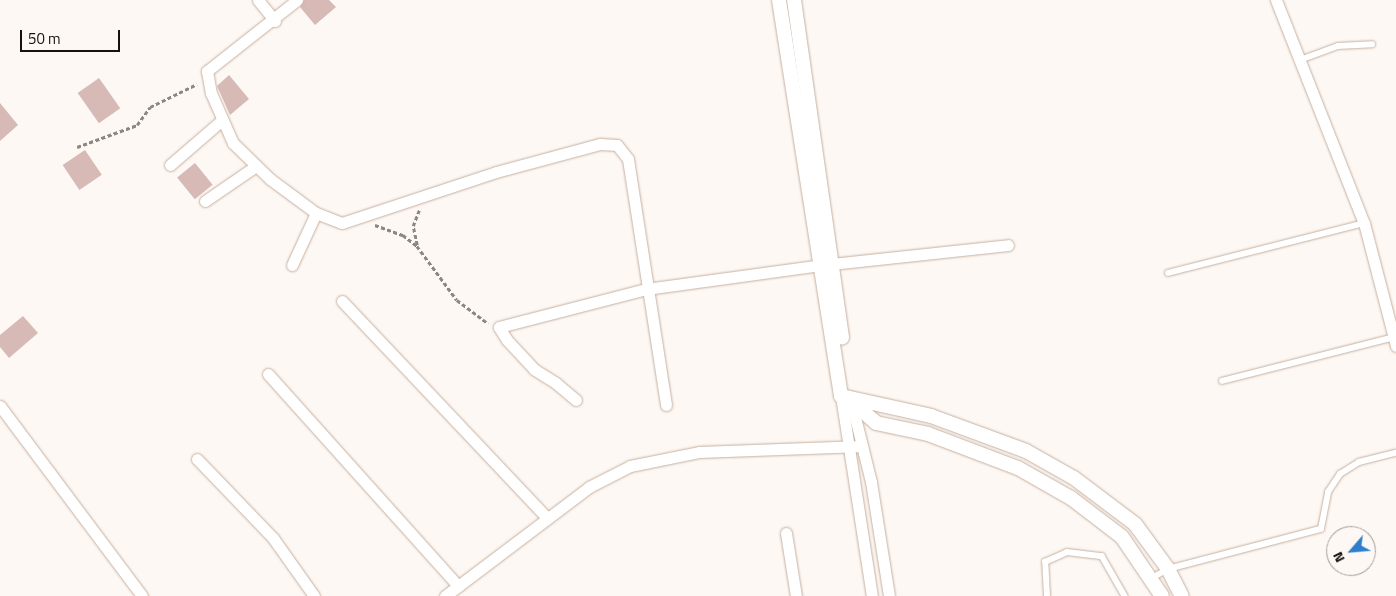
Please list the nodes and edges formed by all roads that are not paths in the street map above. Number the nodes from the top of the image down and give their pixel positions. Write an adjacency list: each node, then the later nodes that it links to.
1 (258, 0): 6 (street)
2 (297, 0): 6 (street)
3 (779, 0): 16 (street)
4 (794, 0): 16 (street)
5 (1276, 0): 8 (street)
6 (275, 20): 9 (street)
7 (1372, 44): 8 (lane)
8 (1299, 61): 14 (street)
9 (222, 120): 10 (street); 11 (street)
10 (170, 164)
11 (256, 166): 12 (street); 13 (street)
12 (205, 201)
13 (316, 213): 17 (street); 19 (street)
14 (1364, 223): 18 (lane); 21 (street)
15 (1008, 245): 16 (street)
16 (827, 264): 19 (street); 24 (street)
17 (292, 265)
18 (1168, 273)
19 (646, 289): 25 (street); 26 (street)
20 (342, 300): 32 (street)
21 (1396, 340): 23 (lane)
22 (268, 374): 36 (street)
23 (1222, 381)
24 (846, 398): 28 (street); 29 (street); 34 (street); 35 (street)
25 (576, 400)
26 (666, 405)
27 (0, 406): 37 (street)
28 (849, 446): 29 (street); 32 (street); 41 (street)
29 (862, 446): 42 (street)
30 (1396, 453): 34 (lane)
31 (197, 459): 38 (street)
32 (548, 518): 36 (street)
33 (786, 532): 40 (street)
34 (1168, 569): 35 (lane); 46 (street)
35 (1152, 578): 45 (street)
36 (458, 586): 39 (street)
37 (142, 596)
38 (314, 596)
39 (445, 596)
40 (796, 596)
41 (872, 596)
42 (889, 596)
43 (1047, 596): 44 (lane)
44 (1125, 596)
45 (1162, 596)
46 (1182, 596)

